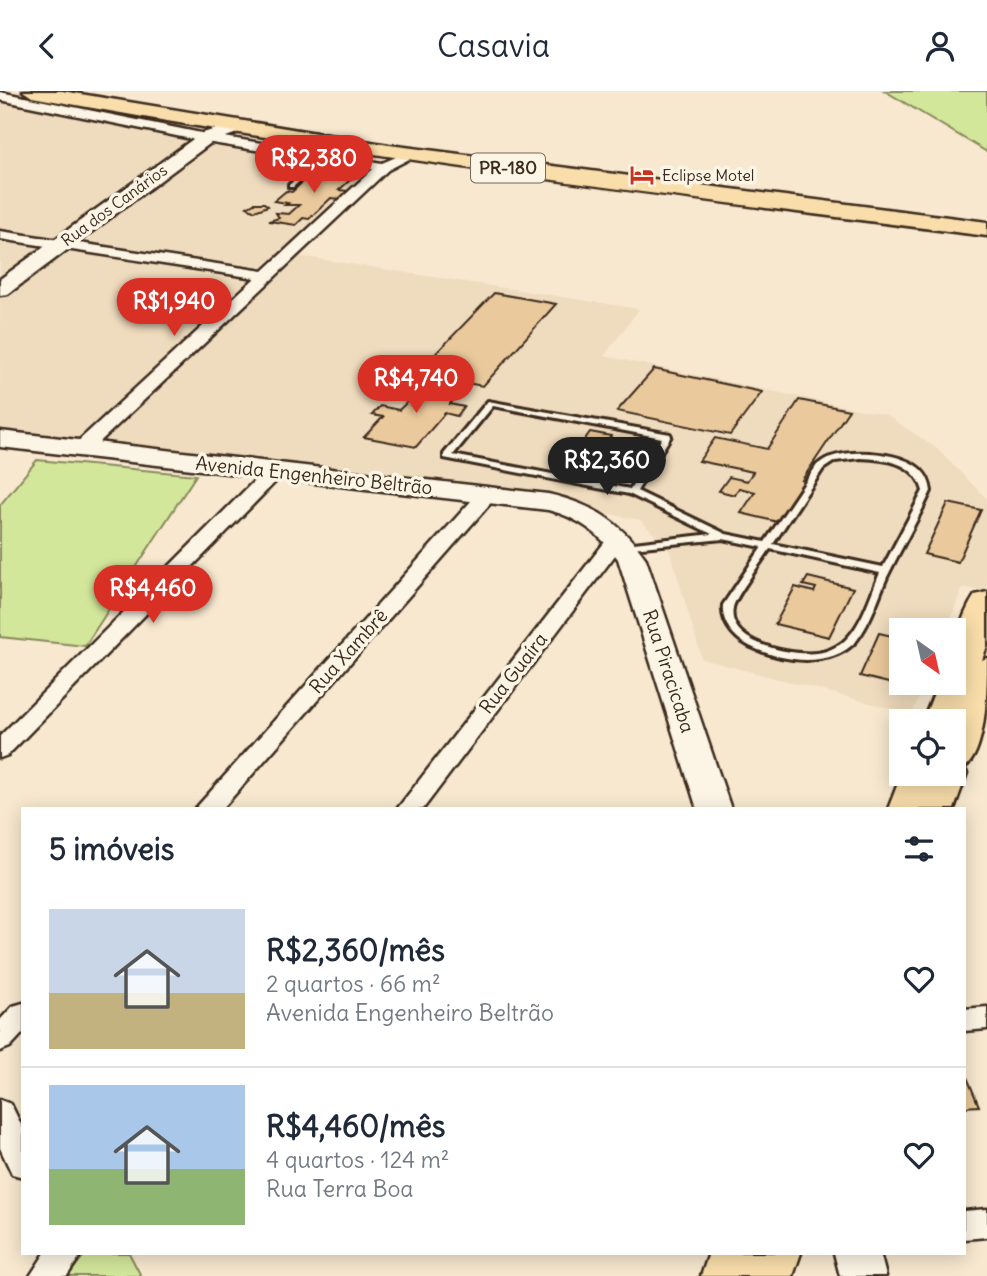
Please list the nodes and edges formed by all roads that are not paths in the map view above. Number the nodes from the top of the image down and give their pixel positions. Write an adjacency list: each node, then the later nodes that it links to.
1 (32, 91): 3 (main road, PR-180)
2 (0, 96): 4 (street)
3 (231, 129): 4 (street, Rua dos Canários); 5 (main road, PR-180)
4 (206, 138): 6 (street); 11 (street, Rua dos Canários)
5 (408, 156): 7 (street); 9 (main road, PR-180)
6 (323, 157): 7 (street); 8 (lane)
7 (383, 167): 12 (street)
8 (291, 186)
9 (987, 229)
10 (0, 235): 11 (street)
11 (61, 244): 12 (street); 13 (street, Rua dos Canários)
12 (269, 276): 15 (street)
13 (0, 289)
14 (0, 439): 15 (street, Avenida Engenheiro Beltrão)
15 (82, 448): 16 (street, Avenida Engenheiro Beltrão)
16 (275, 470): 18 (street, Avenida Engenheiro Beltrão); 27 (street)
17 (632, 492): 17 (lane); 19 (lane)
18 (488, 494): 20 (street, Avenida Engenheiro Beltrão); 29 (street, Rua Xambrê)
19 (723, 536): 20 (lane); 21 (lane)
20 (621, 543): 30 (street, Rua Guaíra); 31 (street, Rua Piracicaba)
21 (768, 546): 22 (lane); 22 (lane); 22 (lane)
22 (886, 571)
23 (987, 602): 25 (main road)
24 (987, 669): 26 (main road)
25 (946, 709)
26 (966, 717)
27 (0, 750)
28 (931, 786): 32 (main road)
29 (209, 807)
30 (411, 807)
31 (713, 807)
32 (909, 807)
33 (21, 1016): 36 (street)
34 (987, 1018): 35 (street)
35 (966, 1020)
36 (0, 1039)
37 (987, 1223): 38 (street)
38 (966, 1225)
39 (734, 1255): 42 (main road)
40 (774, 1255): 43 (main road)
41 (857, 1255): 44 (street)
42 (727, 1276)
43 (768, 1276)
44 (863, 1276)

